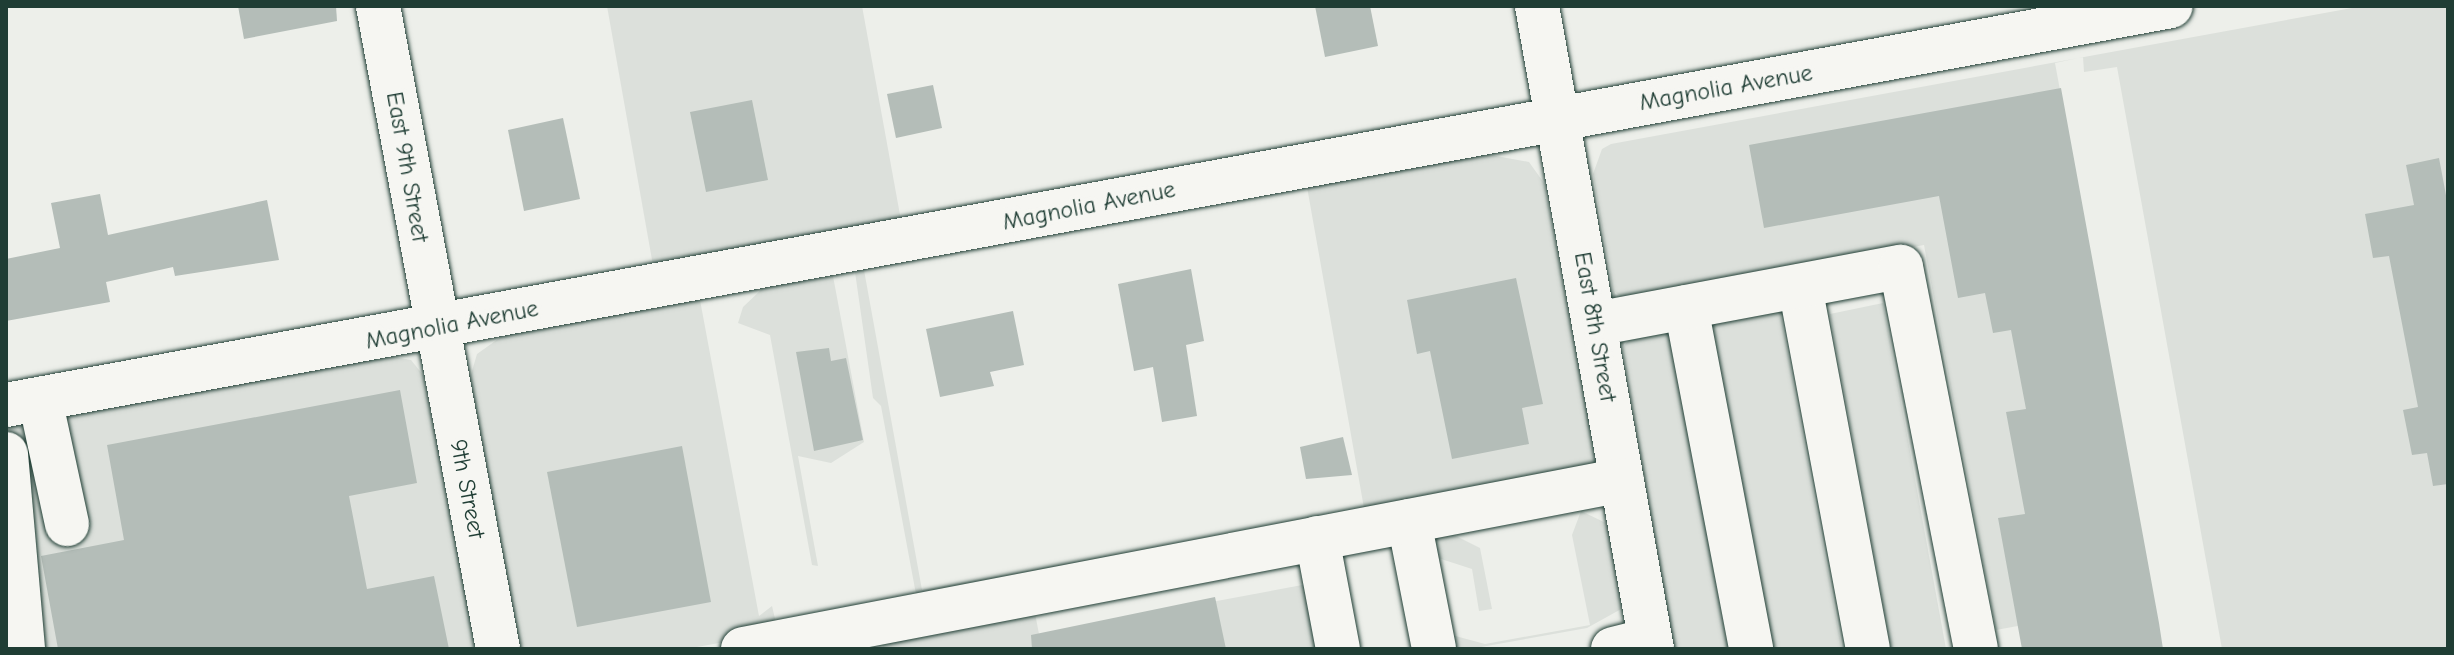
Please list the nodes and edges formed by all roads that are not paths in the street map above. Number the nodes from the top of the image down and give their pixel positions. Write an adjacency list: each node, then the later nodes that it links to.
1 (378, 6): 8 (street, East 9th Street)
2 (1537, 6): 4 (street, East 8th Street)
3 (2171, 6): 4 (street, Magnolia Avenue)
4 (1558, 119): 7 (street, East 8th Street); 8 (street, Magnolia Avenue)
5 (1800, 286): 6 (street); 22 (street); 23 (street)
6 (1686, 307): 7 (street); 21 (street)
7 (1595, 324): 11 (street, East 8th Street)
8 (437, 328): 9 (street, Magnolia Avenue); 17 (street, 9th Street)
9 (23, 402): 13 (street)
10 (6, 454): 16 (street)
11 (1622, 480): 12 (street); 15 (street, East 8th Street)
12 (1409, 521): 14 (street); 20 (street)
13 (67, 524)
14 (1317, 538): 18 (street); 19 (street)
15 (1638, 646)
16 (23, 649)
17 (498, 649)
18 (743, 649)
19 (1338, 649)
20 (1434, 649)
21 (1751, 649)
22 (1868, 649)
23 (1976, 649)

